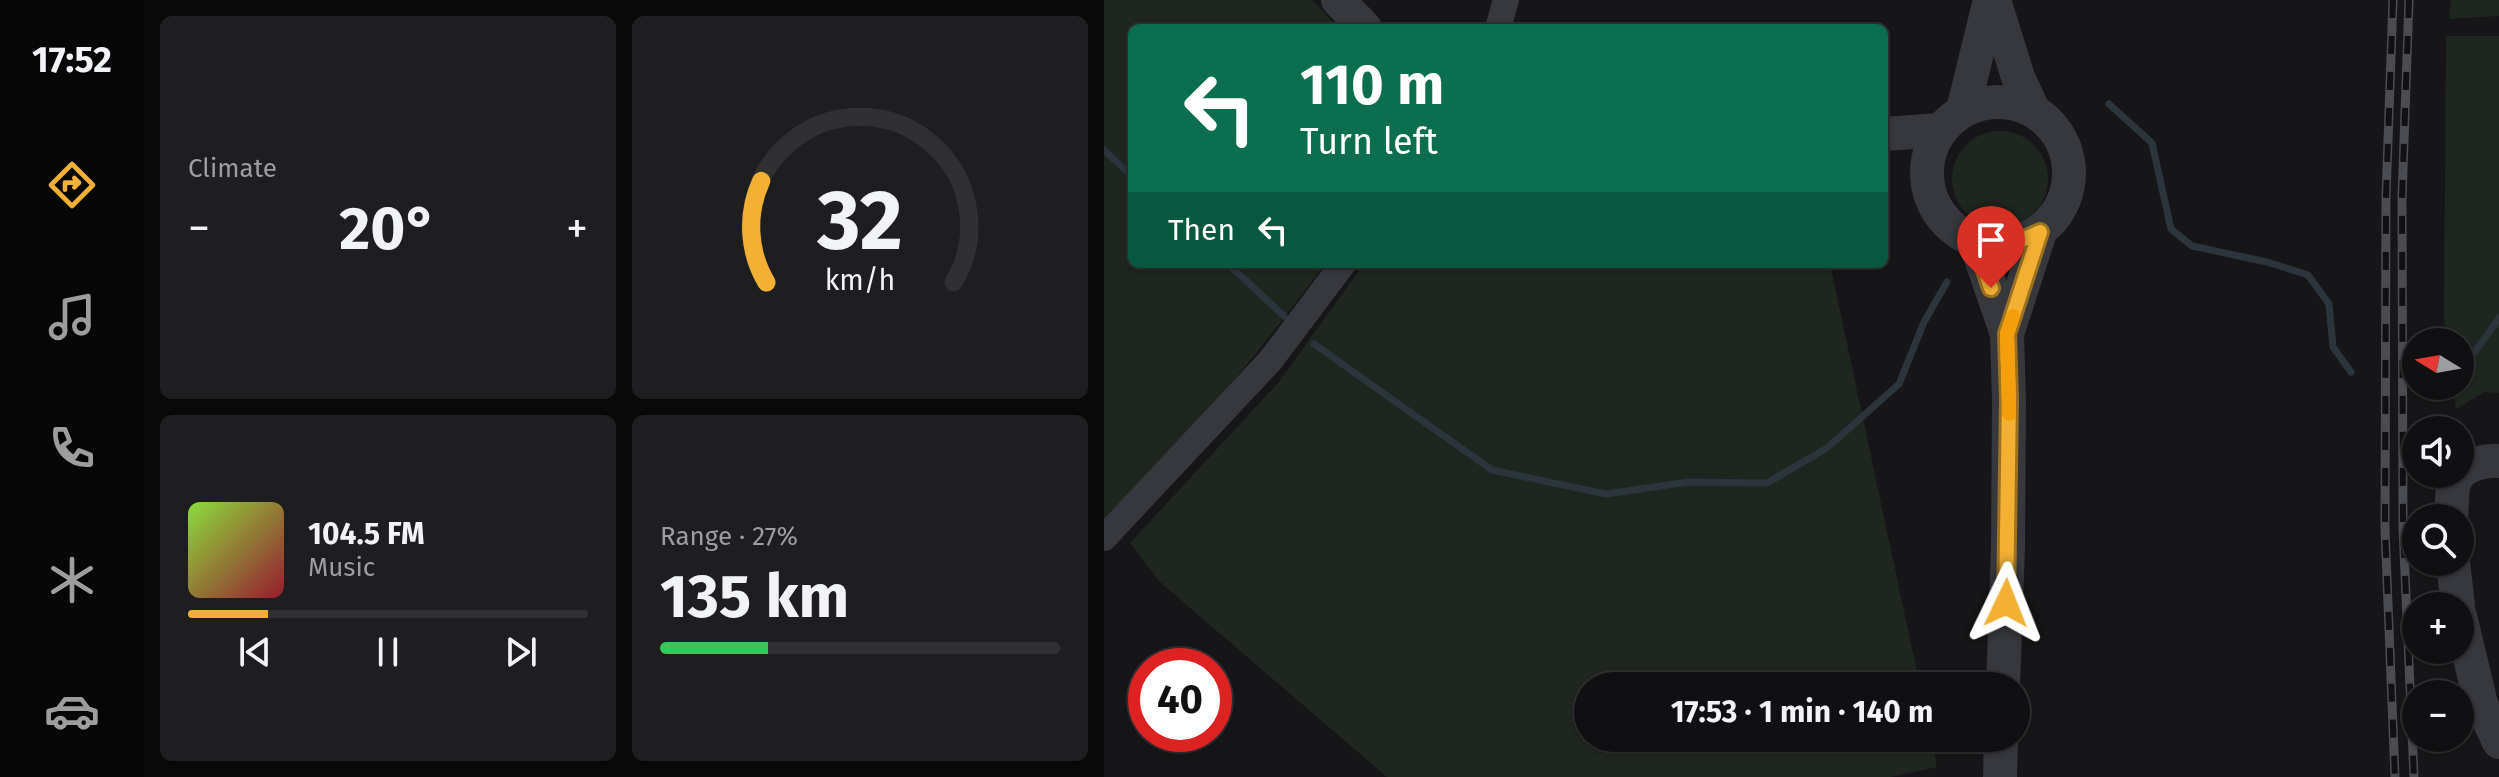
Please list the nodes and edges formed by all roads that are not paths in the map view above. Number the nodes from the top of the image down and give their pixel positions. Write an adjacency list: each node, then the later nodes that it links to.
1 (1338, 0): 4 (street)
2 (1506, 0): 5 (street)
3 (1992, 0): 6 (street); 7 (street)
4 (1361, 24)
5 (1499, 24)
6 (2033, 110): 7 (street); 11 (street)
7 (1952, 120): 8 (street); 10 (street)
8 (1888, 133)
9 (1888, 150): 10 (street)
10 (1927, 177): 12 (street)
11 (2040, 232): 12 (street); 14 (street)
12 (1975, 241): 14 (street)
13 (1340, 268): 17 (street)
14 (2007, 334): 19 (street)
15 (2499, 461): 16 (street)
16 (2474, 465)
17 (1104, 538)
18 (2471, 664): 20 (street)
19 (2004, 672)
20 (2499, 742)
21 (2001, 752): 22 (street)
22 (2000, 777)

